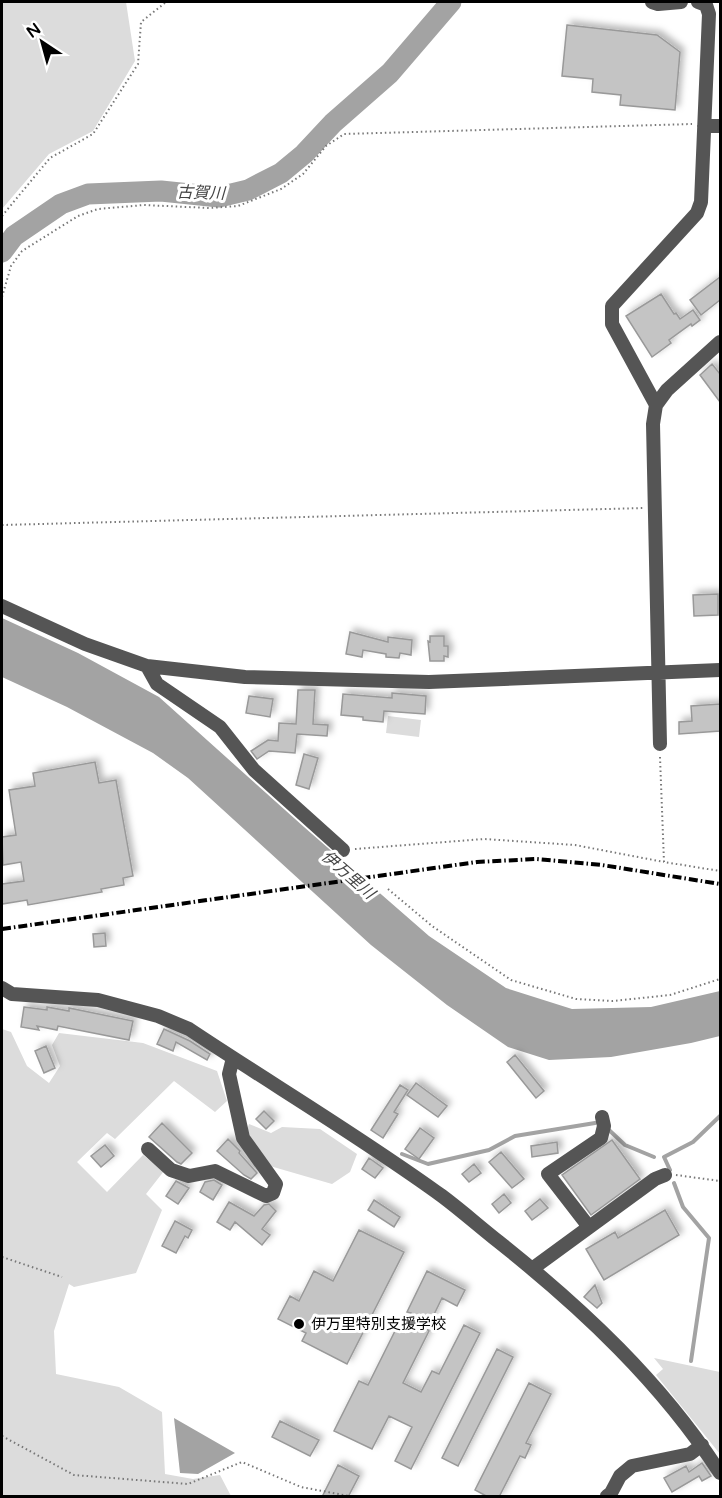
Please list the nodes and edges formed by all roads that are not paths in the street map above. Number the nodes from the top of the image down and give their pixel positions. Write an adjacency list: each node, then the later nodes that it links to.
1 (652, 2): 2 (street)
2 (681, 2)
3 (698, 2): 4 (street)
4 (704, 126): 5 (street); 7 (street)
5 (720, 126)
6 (720, 342): 7 (street)
7 (656, 405): 11 (street)
8 (2, 606): 9 (street)
9 (147, 666): 11 (street); 13 (street)
10 (720, 670): 11 (street)
11 (658, 672): 12 (street)
12 (660, 744)
13 (343, 850)
14 (2, 988): 15 (street)
15 (233, 1058): 17 (street); 20 (street)
16 (602, 1117): 19 (street)
17 (148, 1149)
18 (665, 1175): 19 (street)
19 (589, 1227): 20 (street)
20 (532, 1269): 21 (street)
21 (702, 1445): 22 (street); 23 (street)
22 (720, 1473)
23 (607, 1497)

